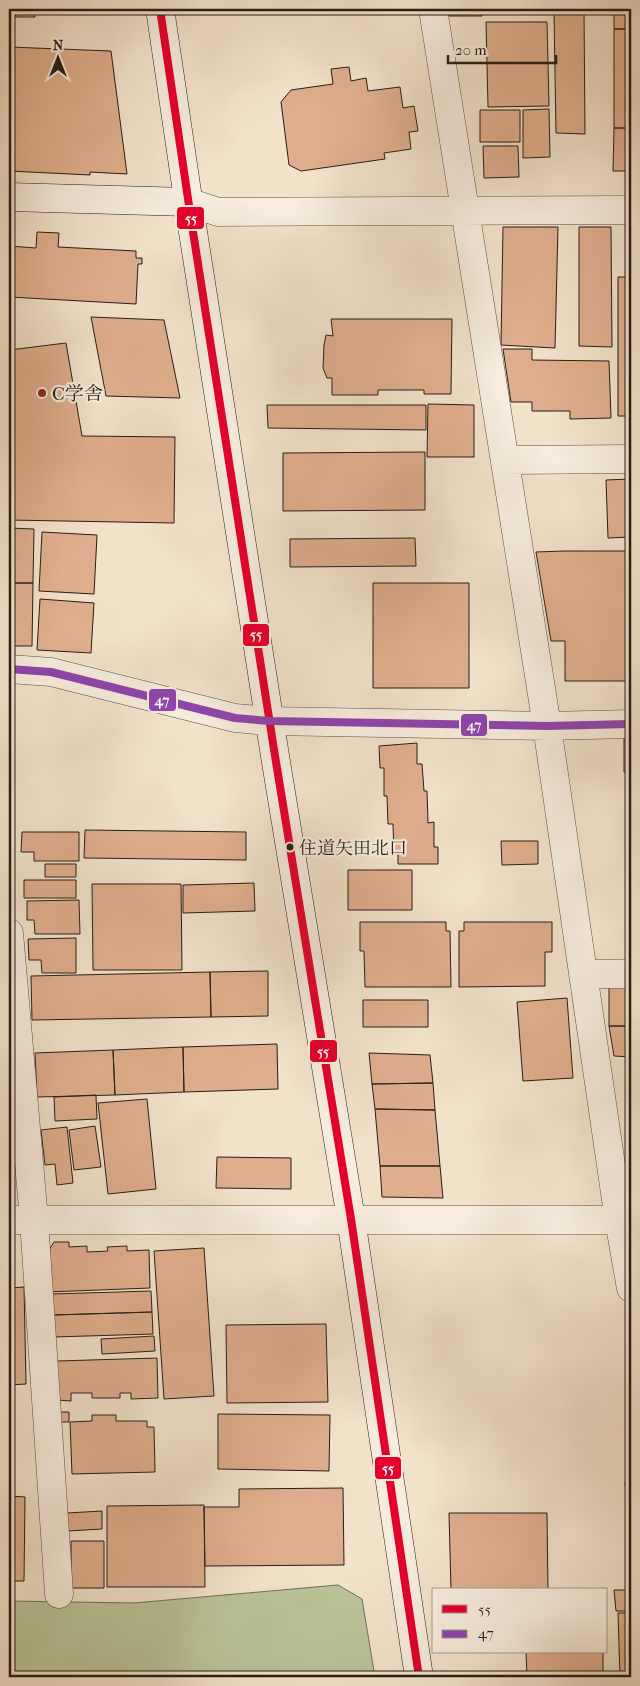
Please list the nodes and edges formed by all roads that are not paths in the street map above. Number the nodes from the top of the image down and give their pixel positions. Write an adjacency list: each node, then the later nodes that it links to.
1 (160, 9): 4 (street)
2 (433, 9): 6 (street)
3 (9, 197): 4 (street)
4 (188, 202): 6 (street); 10 (street)
5 (631, 210): 6 (street)
6 (465, 212): 8 (street)
7 (631, 459): 8 (street)
8 (504, 460): 12 (street)
9 (9, 669): 10 (street)
10 (269, 721): 12 (street); 16 (street)
11 (631, 724): 12 (street)
12 (547, 726): 14 (street)
13 (9, 933): 17 (street)
14 (583, 974): 15 (street); 18 (street)
15 (631, 974)
16 (351, 1219): 17 (street); 18 (street); 21 (street)
17 (21, 1220): 20 (street)
18 (625, 1220): 19 (street)
19 (631, 1288)
20 (59, 1594)
21 (419, 1677)

